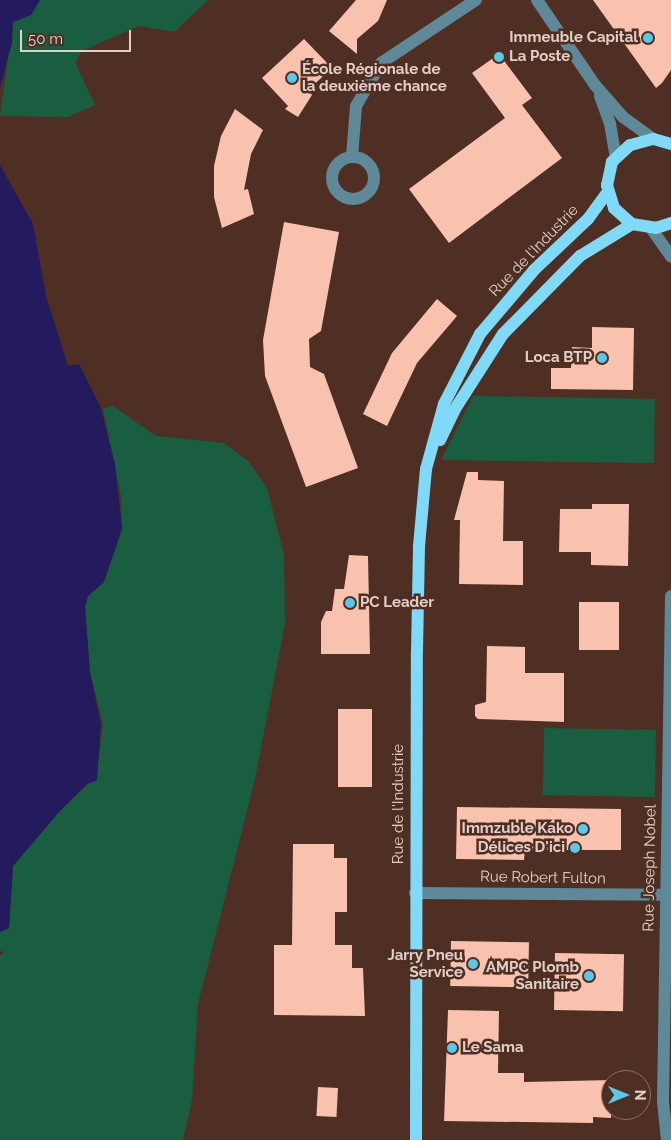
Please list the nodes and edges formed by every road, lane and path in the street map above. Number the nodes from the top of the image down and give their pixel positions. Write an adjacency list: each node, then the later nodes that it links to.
1 (476, 0): 6 (street)
2 (541, 3): 3 (street)
3 (594, 85): 4 (street); 7 (street)
4 (653, 139): 5 (main road); 7 (main road)
5 (670, 143)
6 (352, 157)
7 (616, 157): 8 (main road, Rue de l'Industrie)
8 (608, 191): 10 (main road); 13 (main road, Rue de l'Industrie)
9 (671, 223): 11 (main road)
10 (632, 224): 11 (main road); 13 (main road, Rue de l'Industrie)
11 (651, 228): 12 (street)
12 (671, 257)
13 (426, 469): 15 (main road, Rue de l'Industrie)
14 (671, 596): 16 (street, Rue Joseph Nobel)
15 (415, 893): 16 (street, Rue Robert Fulton); 17 (main road, Rue de l'Industrie)
16 (668, 895): 18 (street, Rue Joseph Nobel)
17 (416, 1140)
18 (668, 1140)

